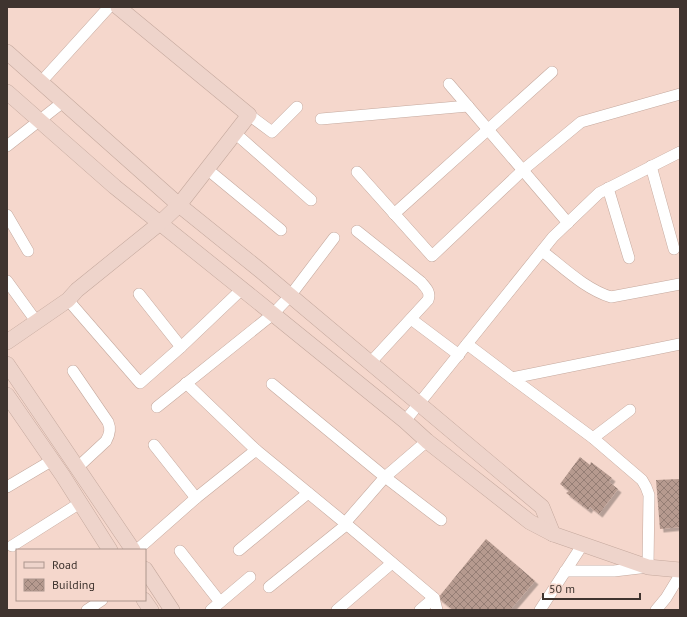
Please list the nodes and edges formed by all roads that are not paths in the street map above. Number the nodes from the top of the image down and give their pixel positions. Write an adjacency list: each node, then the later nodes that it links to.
1 (109, 7): 5 (street)
2 (118, 7): 12 (street)
3 (7, 52): 5 (street)
4 (552, 72): 15 (street)
5 (41, 82): 9 (street)
6 (449, 84): 10 (street)
7 (7, 92): 14 (street)
8 (680, 94): 21 (street)
9 (63, 102): 14 (street); 25 (street)
10 (468, 106): 13 (street); 15 (street)
11 (296, 107): 12 (street)
12 (249, 115): 16 (street)
13 (321, 119)
14 (39, 120): 17 (street); 29 (street)
15 (488, 129): 21 (street); 26 (street)
16 (235, 133): 20 (street); 24 (street)
17 (7, 146)
18 (680, 152): 19 (street)
19 (651, 166): 23 (street); 33 (street)
20 (207, 169): 25 (street); 30 (street)
21 (523, 170): 26 (street); 28 (street)
22 (357, 172): 26 (street)
23 (608, 188): 28 (street); 36 (street)
24 (310, 200)
25 (179, 205): 29 (street); 41 (street)
26 (394, 214)
27 (7, 215): 34 (street)
28 (568, 222): 35 (street)
29 (160, 223): 39 (street); 42 (street)
30 (281, 230)
31 (357, 231): 44 (street)
32 (334, 238): 41 (street)
33 (674, 249)
34 (28, 251)
35 (542, 251): 38 (street); 47 (street)
36 (630, 258)
37 (7, 281): 45 (street)
38 (680, 284)
39 (242, 290): 43 (street); 49 (street)
40 (139, 294): 49 (street)
41 (290, 296): 43 (street); 52 (street)
42 (68, 300): 45 (street); 49 (street)
43 (273, 314): 55 (street); 61 (street)
44 (411, 318): 50 (street); 52 (street)
45 (36, 321): 46 (street)
46 (7, 342)
47 (467, 344): 50 (street); 54 (street)
48 (680, 344): 54 (street)
49 (181, 347)
50 (459, 355): 58 (street)
51 (7, 364): 67 (street)
52 (370, 364): 58 (street)
53 (73, 371): 67 (street)
54 (512, 378): 62 (street)
55 (186, 383): 59 (street); 65 (street)
56 (272, 384): 68 (street)
57 (7, 396): 66 (street)
58 (418, 404): 61 (street); 75 (street)
59 (157, 407)
60 (630, 410): 62 (street)
61 (405, 421): 63 (street)
62 (593, 438): 84 (street)
63 (427, 441): 68 (street); 75 (street)
64 (154, 445): 71 (street)
65 (256, 450): 70 (street); 71 (street)
66 (51, 461): 69 (street); 72 (street)
67 (78, 467): 79 (street)
68 (385, 477): 73 (street); 74 (street)
69 (7, 487)
70 (308, 493): 74 (street); 81 (street)
71 (196, 498): 80 (street)
72 (80, 503): 77 (street); 78 (street)
73 (441, 520)
74 (346, 524): 83 (street); 90 (street)
75 (553, 534): 76 (street)
76 (583, 544): 84 (street); 87 (street)
77 (12, 546)
78 (107, 549)
79 (132, 549)
80 (138, 549)
81 (239, 550)
82 (180, 551): 94 (street)
83 (392, 563): 91 (street); 99 (street)
84 (648, 567): 86 (street); 87 (street)
85 (146, 570): 97 (street)
86 (680, 570)
87 (565, 571): 102 (street)
88 (680, 575): 103 (street)
89 (250, 577): 94 (street)
90 (269, 587)
91 (434, 598): 100 (street); 101 (street)
92 (100, 601): 95 (street)
93 (145, 601): 96 (street)
94 (220, 602): 98 (street)
95 (87, 610)
96 (151, 610)
97 (172, 610)
98 (211, 610)
99 (337, 610)
100 (420, 610)
101 (437, 610)
102 (540, 610)
103 (656, 610)

